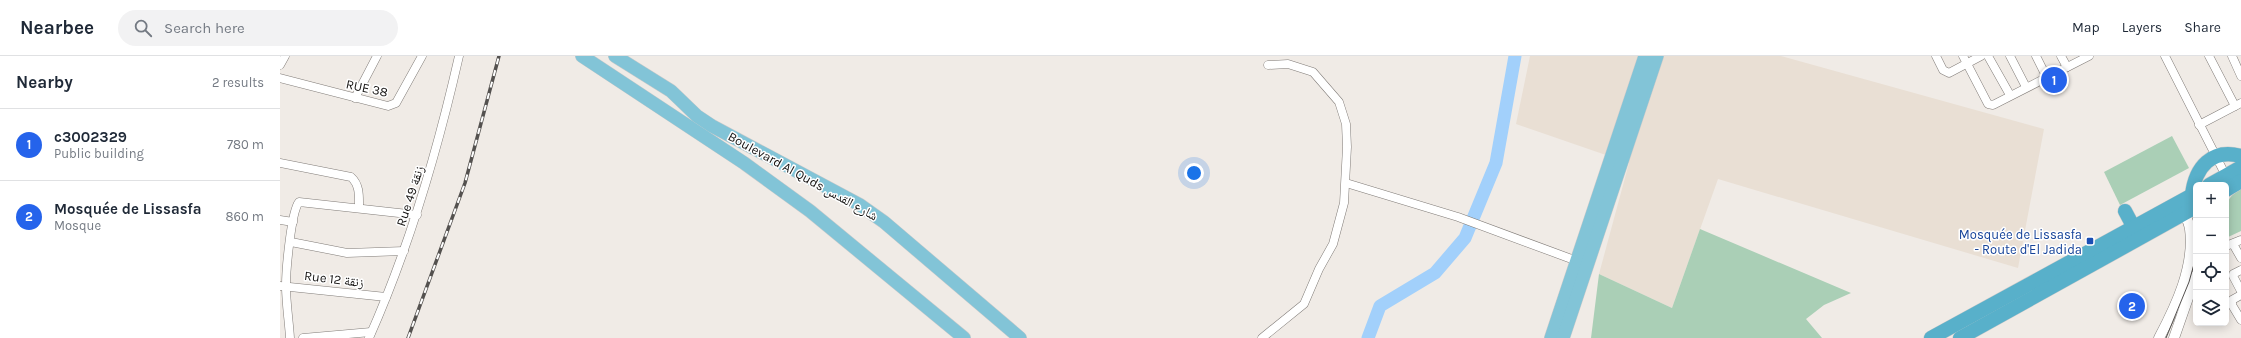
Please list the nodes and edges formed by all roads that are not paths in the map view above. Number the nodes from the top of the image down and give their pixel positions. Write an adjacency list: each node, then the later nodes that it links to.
1 (285, 56): 20 (street)
2 (377, 56): 28 (street)
3 (422, 56): 28 (street, RUE 38)
4 (459, 56): 40 (street, Rue 49 زنقة)
5 (582, 56): 61 (main road, Boulevard Al Quds شارع القدس)
6 (614, 56): 62 (main road, Boulevard Al Quds شارع القدس)
7 (1645, 56): 49 (main road)
8 (1656, 56): 65 (main road)
9 (1936, 56): 19 (street)
10 (1981, 56): 19 (street)
11 (1988, 56): 27 (street)
12 (2010, 56): 26 (street)
13 (2036, 56): 25 (street)
14 (2061, 56): 22 (street)
15 (2165, 56): 30 (street)
16 (2209, 56): 29 (street)
17 (2232, 56): 23 (street)
18 (2086, 57): 22 (street)
19 (1965, 60): 27 (street)
20 (280, 64)
21 (1268, 65): 35 (street)
22 (2067, 68): 25 (street)
23 (2241, 76)
24 (280, 78): 28 (street, RUE 38)
25 (2047, 78): 26 (street)
26 (2026, 87): 27 (street)
27 (2010, 95)
28 (355, 98)
29 (2238, 104): 30 (street)
30 (2199, 126): 31 (street)
31 (2215, 156): 32 (highway); 36 (street); 37 (highway)
32 (2241, 156)
33 (280, 162): 38 (street)
34 (2241, 167): 36 (highway)
35 (1346, 182): 49 (street); 63 (street)
36 (2231, 183)
37 (2190, 202): 43 (highway); 67 (highway); 68 (street)
38 (359, 207): 40 (street); 42 (street)
39 (2125, 211): 43 (highway)
40 (417, 215): 47 (street, Rue 49 زنقة)
41 (280, 220): 42 (street)
42 (293, 222): 45 (street)
43 (2134, 228): 66 (highway)
44 (2241, 240): 46 (street)
45 (291, 242): 47 (street); 52 (street)
46 (2229, 245): 48 (street)
47 (404, 251): 55 (street, Rue 49 زنقة)
48 (2241, 258)
49 (1577, 261): 64 (main road)
50 (2241, 270): 53 (street)
51 (2193, 284): 69 (street)
52 (283, 286): 55 (street, Rue 12 زنقة); 59 (street)
53 (2241, 291)
54 (2241, 295): 56 (street)
55 (386, 298): 57 (street, Rue 49 زنقة)
56 (2241, 320)
57 (370, 335): 58 (street)
58 (335, 337): 60 (street)
59 (290, 338)
60 (303, 338)
61 (964, 338)
62 (1020, 338)
63 (1262, 338)
64 (1551, 338)
65 (1563, 338)
66 (1931, 338)
67 (1960, 338)
68 (2159, 338)
69 (2174, 338)

